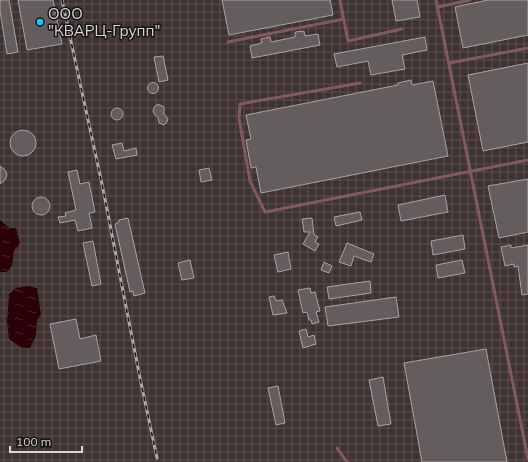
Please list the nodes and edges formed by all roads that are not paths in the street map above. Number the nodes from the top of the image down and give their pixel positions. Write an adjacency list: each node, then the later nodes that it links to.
1 (340, 0): 5 (lane)
2 (436, 0): 4 (lane)
3 (470, 0): 4 (lane)
4 (438, 6): 9 (lane)
5 (344, 19): 6 (lane); 7 (lane)
6 (402, 29)
7 (228, 42)
8 (528, 48): 9 (lane)
9 (449, 63): 12 (lane)
10 (360, 82): 12 (lane)
11 (528, 160): 12 (lane)
12 (471, 171): 14 (lane)
13 (337, 448): 15 (lane)
14 (528, 459)
15 (347, 462)

